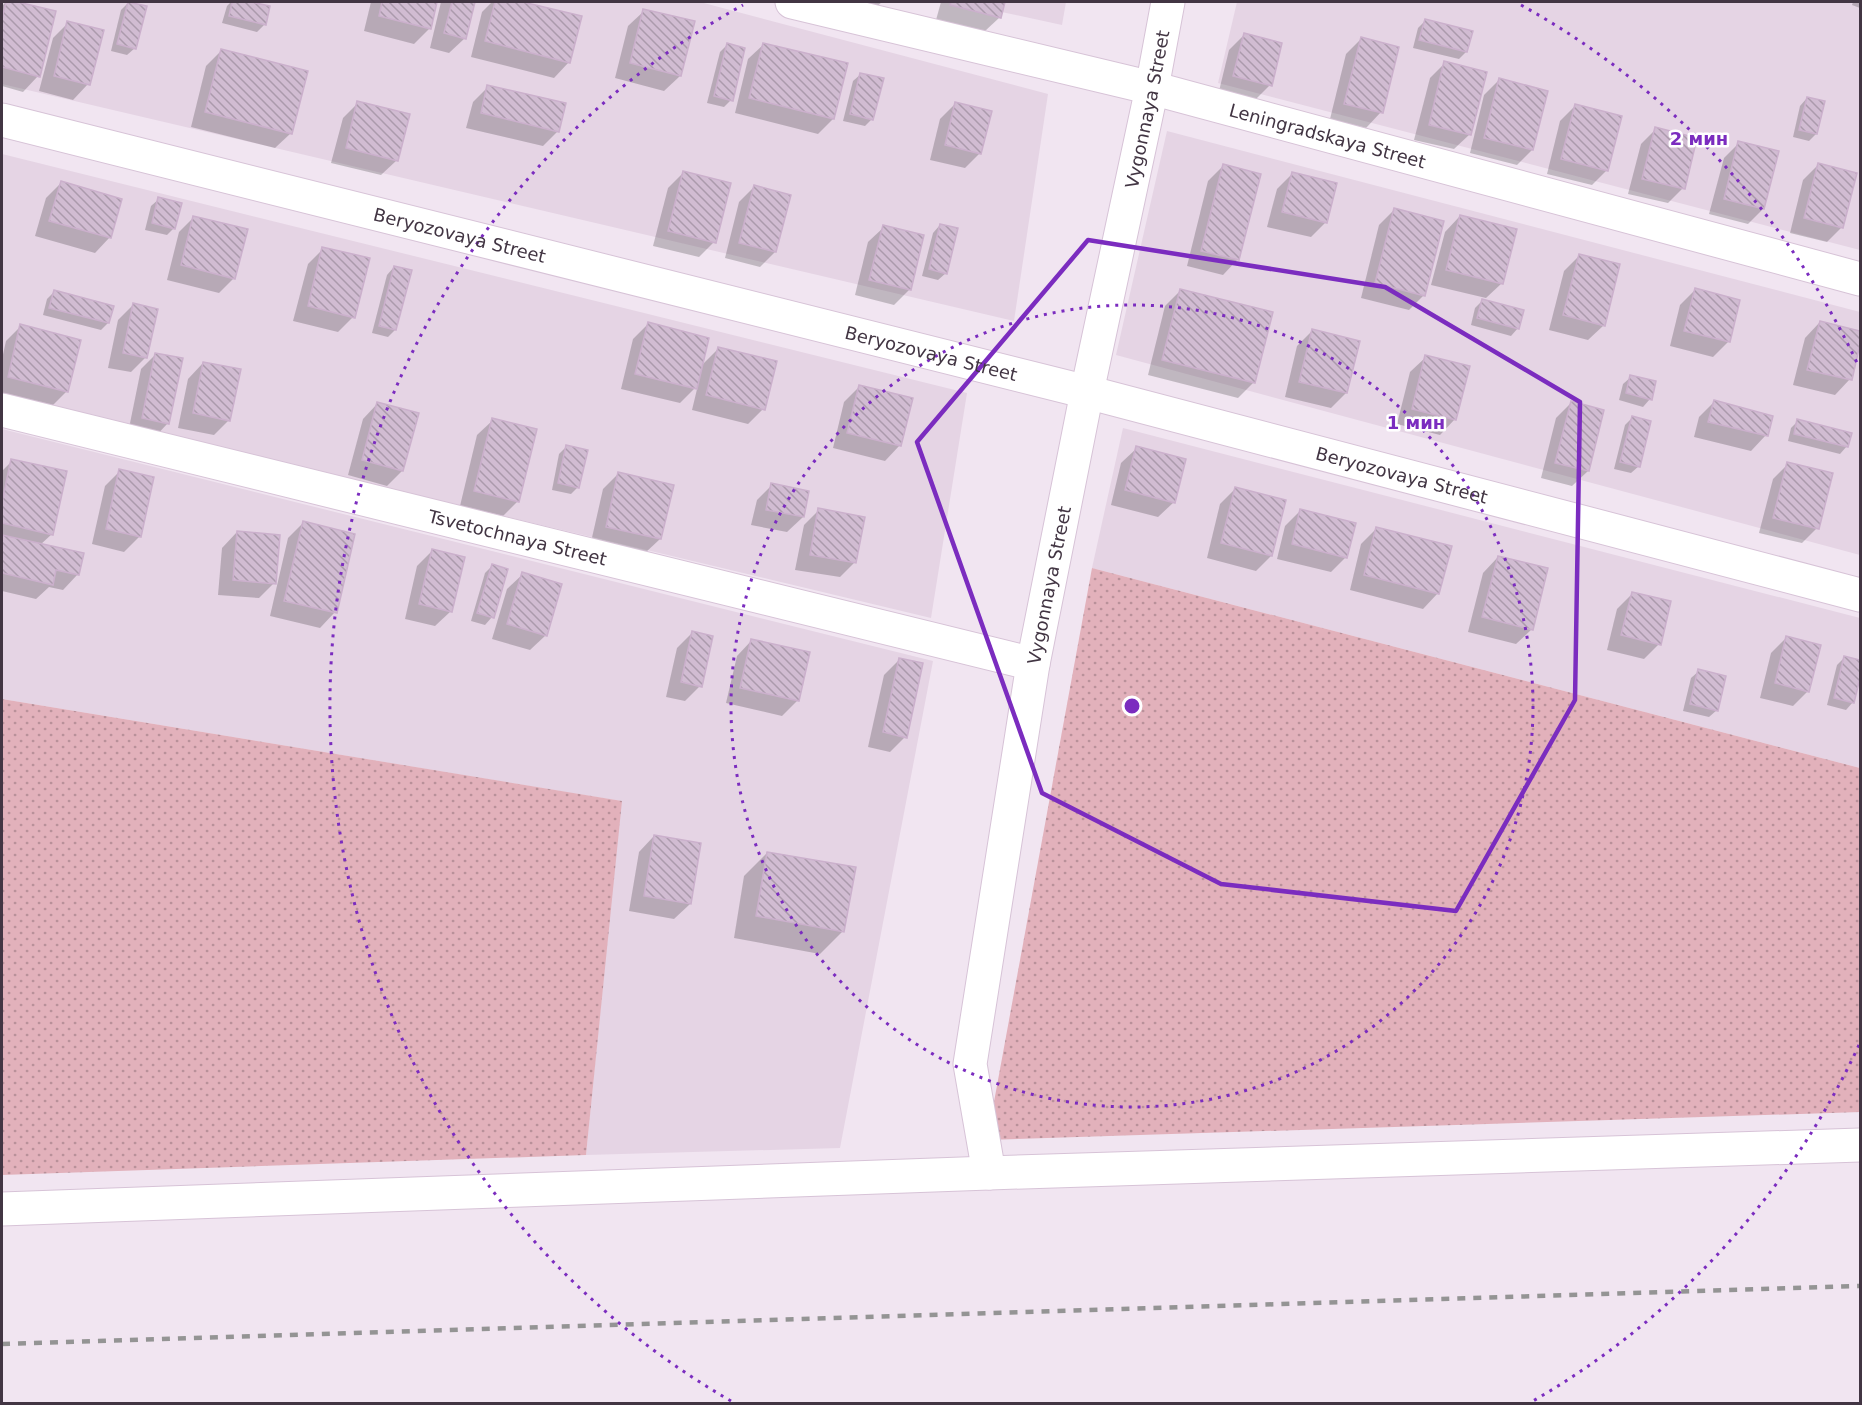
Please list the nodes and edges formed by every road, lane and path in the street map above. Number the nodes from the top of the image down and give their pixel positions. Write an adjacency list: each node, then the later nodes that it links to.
1 (792, 2): 3 (street, Leningradskaya Street)
2 (1168, 2): 3 (street, Vygonnaya Street)
3 (1152, 88): 5 (street, Leningradskaya Street); 6 (street, Vygonnaya Street)
4 (2, 120): 6 (street, Beryozovaya Street)
5 (1860, 279)
6 (1087, 392): 8 (street, Beryozovaya Street); 9 (street, Vygonnaya Street)
7 (2, 410): 9 (street, Tsvetochnaya Street)
8 (1860, 595)
9 (1033, 664): 11 (street, Vygonnaya Street)
10 (1860, 1145): 11 (street)
11 (989, 1173): 12 (street)
12 (2, 1209)

